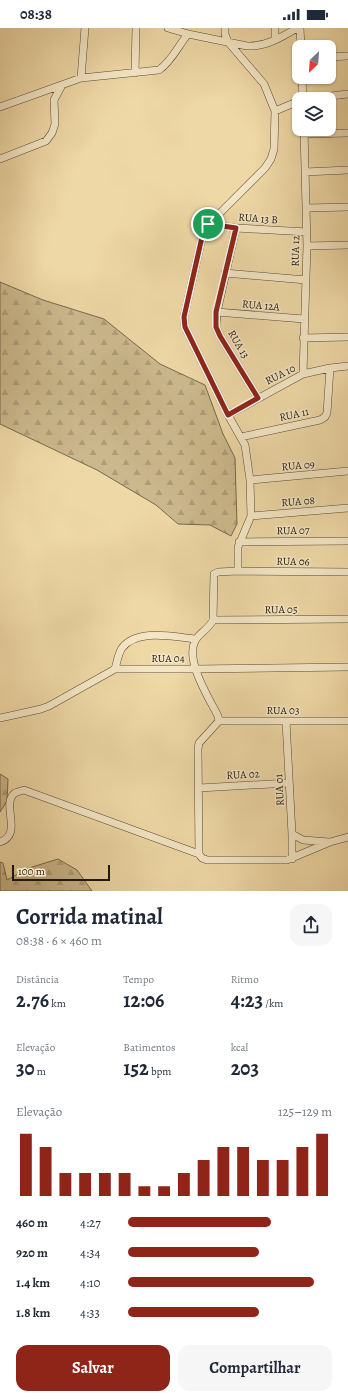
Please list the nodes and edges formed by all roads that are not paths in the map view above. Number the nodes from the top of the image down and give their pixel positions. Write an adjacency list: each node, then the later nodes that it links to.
1 (85, 28): 15 (street)
2 (136, 28): 14 (street)
3 (168, 28): 7 (street)
4 (225, 28): 11 (street)
5 (275, 28): 9 (street)
6 (299, 28): 9 (street); 10 (street)
7 (180, 30): 8 (street)
8 (188, 34): 11 (street); 14 (street)
9 (275, 40): 11 (street)
10 (300, 40)
11 (228, 42): 21 (street)
12 (348, 56): 13 (street)
13 (336, 57)
14 (135, 73): 15 (street)
15 (81, 78): 16 (street)
16 (62, 85): 20 (street); 25 (street)
17 (348, 94): 18 (street)
18 (336, 95)
19 (292, 104): 21 (street)
20 (0, 107)
21 (275, 111): 30 (street)
22 (336, 133): 23 (street)
23 (348, 133)
24 (304, 136): 27 (street, RUA 12)
25 (0, 159)
26 (348, 170): 27 (street)
27 (305, 172): 29 (street, RUA 12)
28 (348, 207): 29 (street)
29 (306, 208): 32 (street, RUA 12)
30 (208, 224): 31 (street, RUA 13 B); 45 (street)
31 (236, 228): 32 (street, RUA 13 B); 35 (street, RUA 13)
32 (307, 232): 34 (street, RUA 12)
33 (348, 245): 34 (street)
34 (307, 246): 36 (street, RUA 12)
35 (225, 273): 36 (street); 37 (street, RUA 13)
36 (306, 280): 38 (street, RUA 12)
37 (216, 312): 38 (street, RUA 12A); 44 (street, RUA 13)
38 (304, 319): 40 (street, RUA 12)
39 (348, 337): 40 (street)
40 (303, 338): 43 (street, RUA 12)
41 (348, 366): 42 (street, RUA 10)
42 (330, 368): 43 (street, RUA 10); 46 (street, RUA 11)
43 (303, 374): 44 (street, RUA 10)
44 (258, 398): 45 (street, RUA 10)
45 (228, 415): 46 (street)
46 (241, 437): 48 (street)
47 (348, 471): 48 (street, RUA 09)
48 (250, 480): 50 (street)
49 (348, 508): 50 (street, RUA 08)
50 (250, 516): 52 (street)
51 (348, 541): 52 (street, RUA 07)
52 (239, 542): 53 (street)
53 (238, 571): 54 (street, RUA 06); 56 (street, RUA 06)
54 (348, 572)
55 (348, 619): 56 (street, RUA 05)
56 (213, 620): 57 (street)
57 (196, 639): 59 (street); 60 (street)
58 (348, 667): 60 (street, RUA 04)
59 (115, 669): 60 (street, RUA 04); 61 (street, RUA 04)
60 (194, 669): 62 (street)
61 (0, 718)
62 (219, 721): 63 (street, RUA 03); 66 (street)
63 (286, 721): 64 (street, RUA 03); 65 (street, RUA 01)
64 (348, 721)
65 (289, 783): 66 (street, RUA 02); 67 (street, RUA 01)
66 (198, 788): 71 (street)
67 (292, 834): 70 (street); 72 (street, RUA 01)
68 (348, 837): 70 (street)
69 (0, 842): 71 (street)
70 (330, 842): 72 (street)
71 (199, 854): 72 (street)
72 (292, 859)

